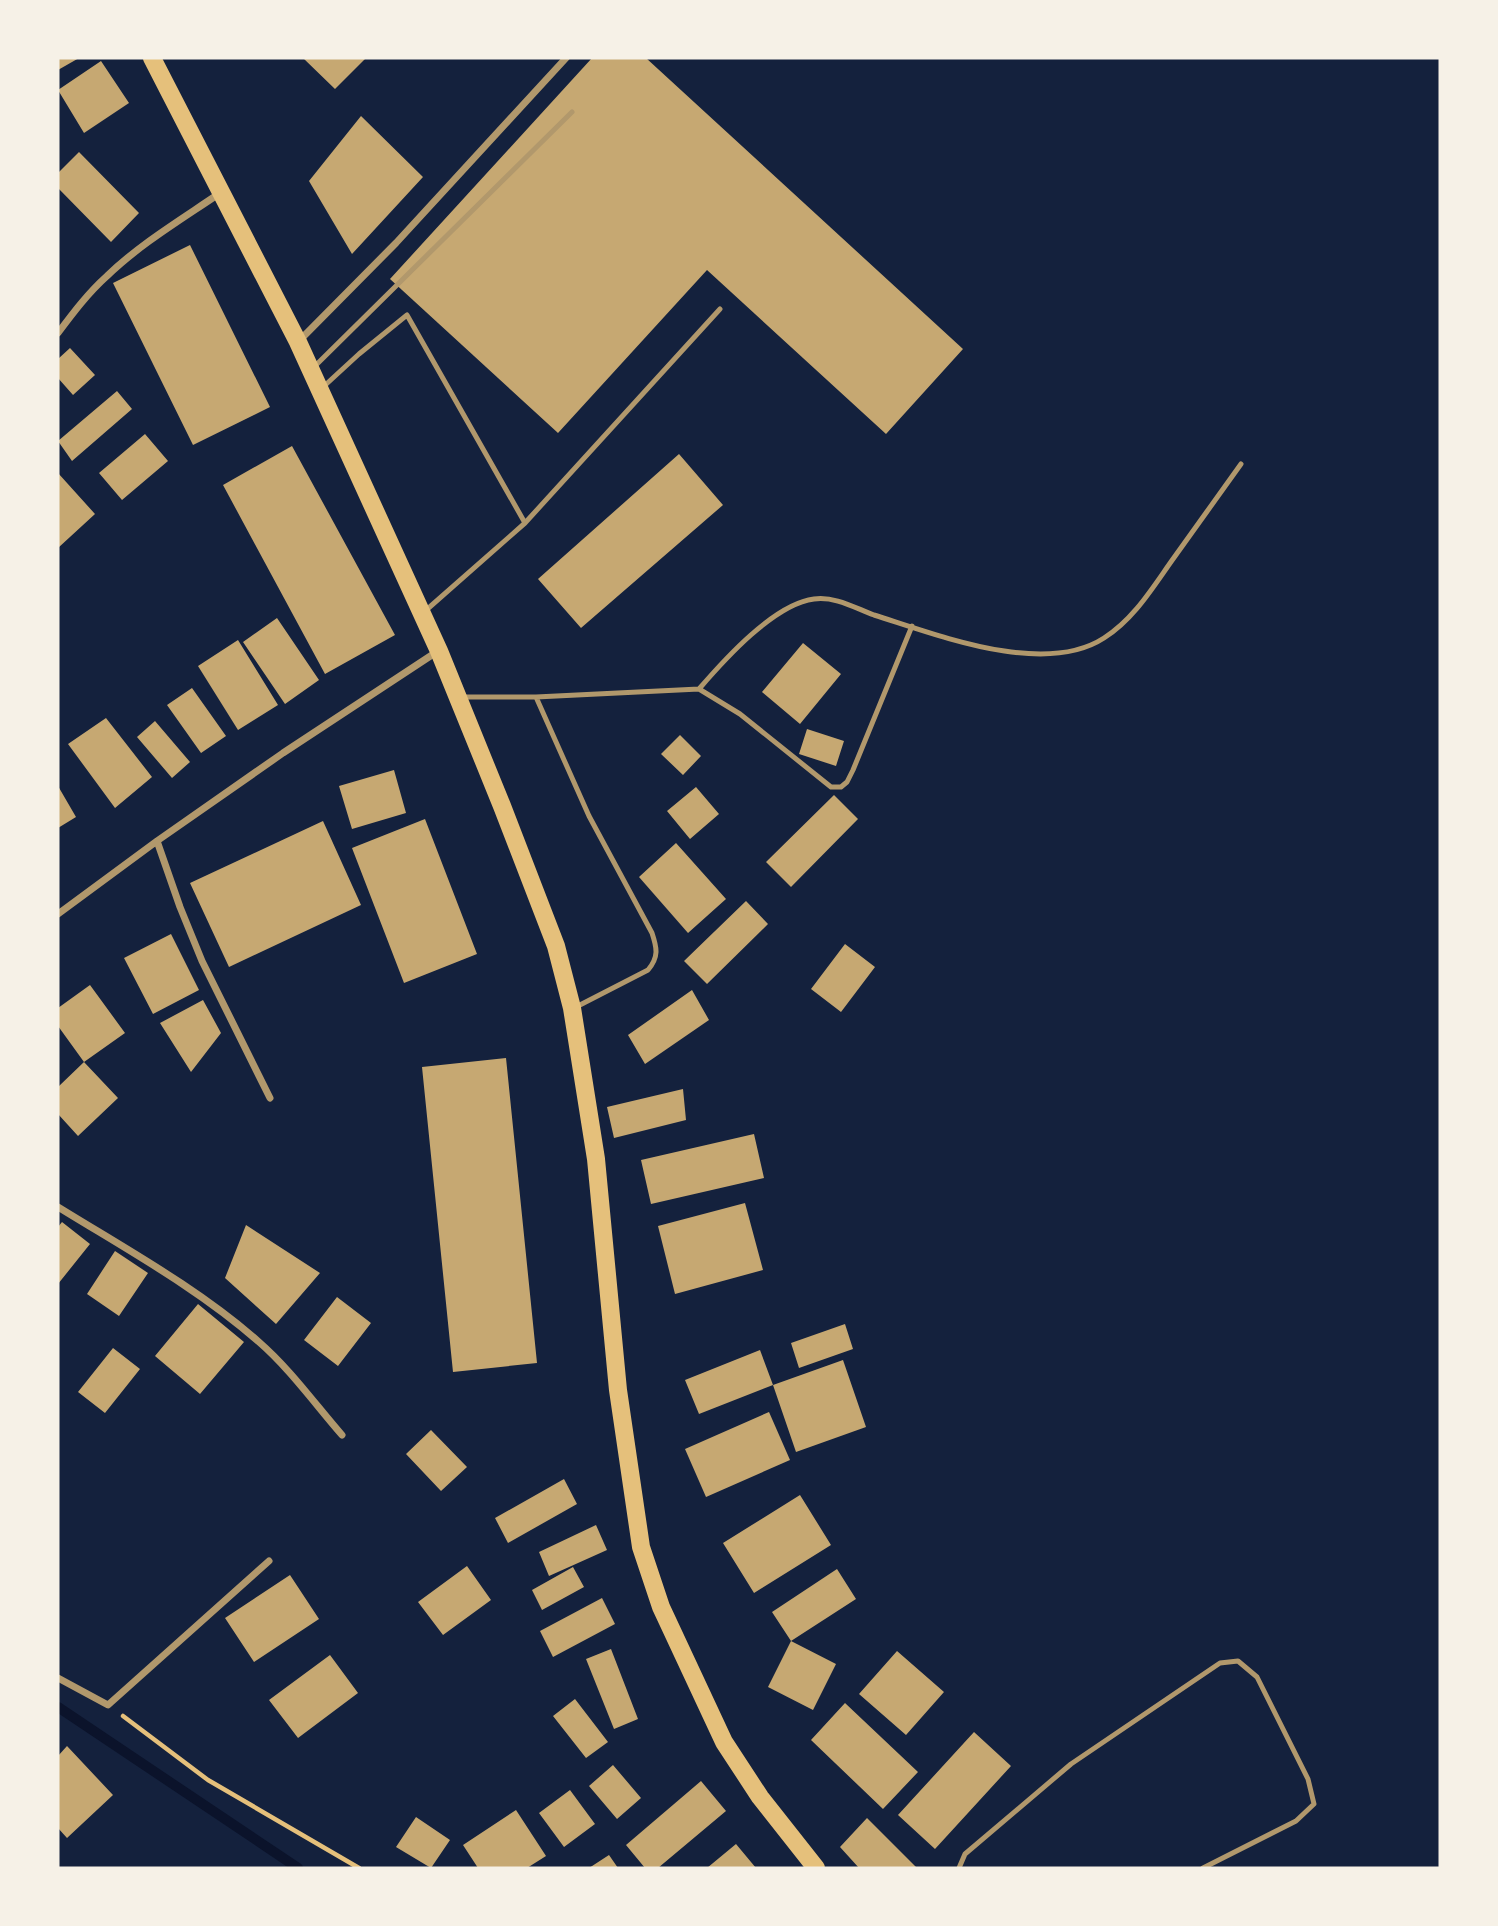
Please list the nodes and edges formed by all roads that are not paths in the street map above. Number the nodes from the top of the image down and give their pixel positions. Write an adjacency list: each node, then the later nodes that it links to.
1 (152, 58): 4 (main road)
2 (566, 58): 7 (street)
3 (572, 112): 8 (lane)
4 (220, 193): 6 (street); 7 (main road)
5 (720, 309): 11 (lane)
6 (58, 333)
7 (299, 342): 8 (main road)
8 (311, 370): 9 (main road)
9 (320, 389): 11 (lane); 12 (main road)
10 (1241, 464): 13 (lane)
11 (524, 523): 12 (lane)
12 (422, 614): 14 (main road)
13 (912, 626): 15 (lane); 15 (lane)
14 (439, 651): 16 (main road); 18 (street)
15 (699, 689): 17 (lane)
16 (459, 697): 17 (lane); 20 (main road)
17 (536, 697): 20 (lane)
18 (157, 841): 19 (street); 21 (street)
19 (58, 914)
20 (572, 1008): 26 (main road)
21 (270, 1098)
22 (58, 1207): 23 (street)
23 (342, 1435)
24 (269, 1561): 25 (street)
25 (58, 1678)
26 (816, 1868)
27 (959, 1868): 28 (lane)
28 (1203, 1868)

